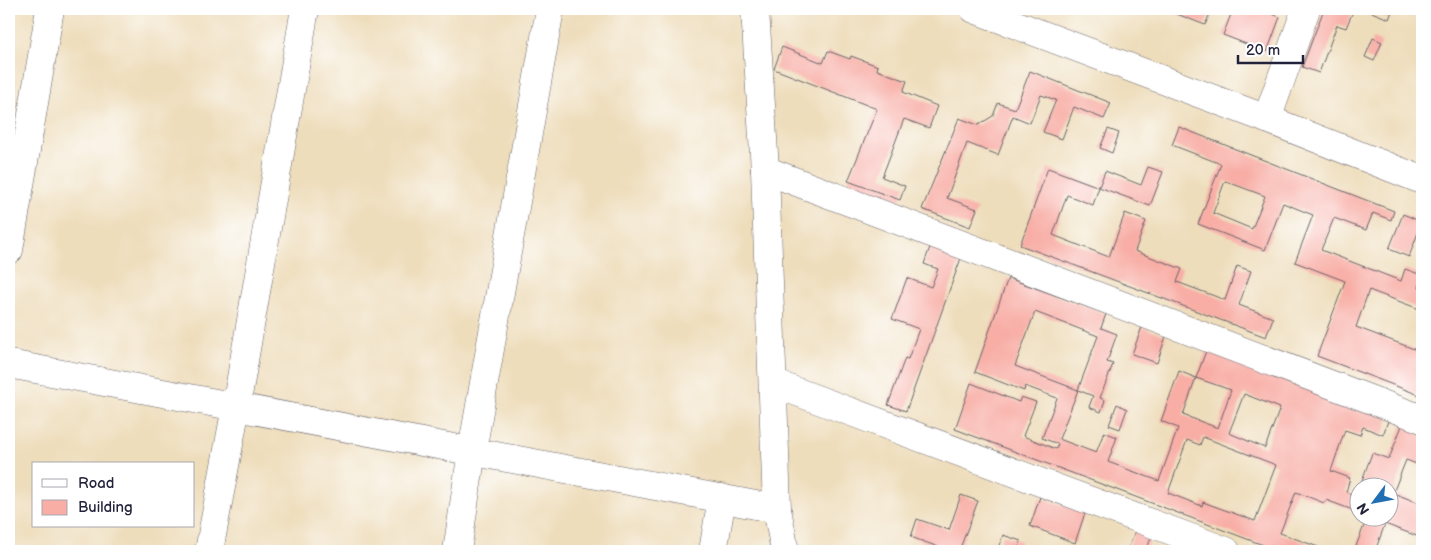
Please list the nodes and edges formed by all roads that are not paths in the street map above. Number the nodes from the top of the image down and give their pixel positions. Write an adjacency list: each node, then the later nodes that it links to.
1 (50, 9): 10 (street)
2 (305, 9): 13 (street)
3 (550, 9): 15 (street)
4 (755, 9): 8 (street)
5 (974, 9): 7 (street)
6 (1306, 9): 7 (street)
7 (1266, 119): 9 (street)
8 (765, 170): 12 (street); 14 (street)
9 (1422, 180)
10 (9, 250)
11 (9, 364): 13 (street)
12 (773, 383): 17 (street); 22 (street)
13 (236, 407): 15 (street); 18 (street)
14 (1422, 419)
15 (472, 451): 16 (street); 19 (street)
16 (722, 498): 17 (street); 20 (street)
17 (777, 509): 21 (street)
18 (209, 551)
19 (456, 551)
20 (713, 551)
21 (785, 551)
22 (1226, 551)

